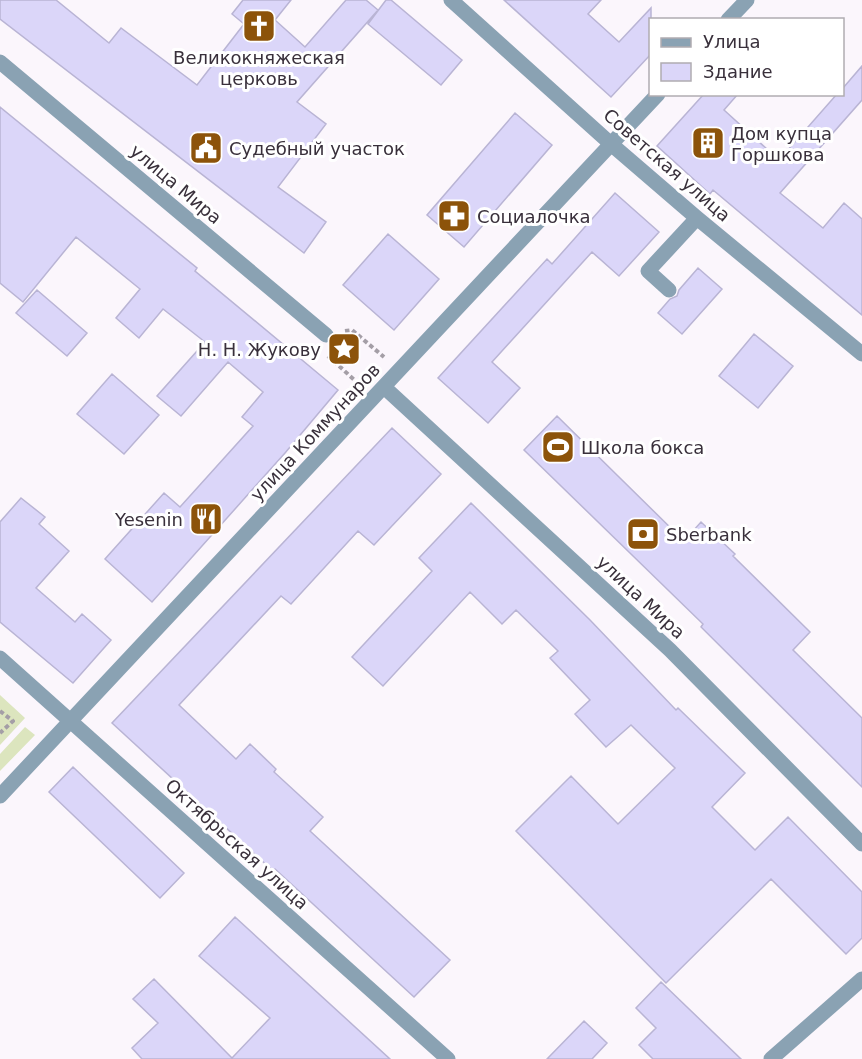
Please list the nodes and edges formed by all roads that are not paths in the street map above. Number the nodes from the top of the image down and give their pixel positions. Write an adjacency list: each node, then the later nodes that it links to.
1 (451, 0): 6 (street, Советская улица)
2 (747, 0): 3 (street)
3 (730, 18)
4 (0, 62): 9 (street, улица Мира)
5 (656, 96): 6 (street, улица Коммунаров)
6 (611, 144): 7 (street, Советская улица); 11 (street, улица Коммунаров)
7 (697, 218): 8 (street); 10 (street, Советская улица)
8 (669, 290)
9 (326, 334)
10 (862, 354)
11 (379, 392): 13 (street, улица Коммунаров); 15 (street, улица Мира)
12 (0, 658): 13 (street, Октябрьская улица)
13 (70, 720): 14 (street, улица Коммунаров); 17 (street, Октябрьская улица)
14 (0, 796)
15 (862, 844)
16 (862, 979): 18 (street)
17 (448, 1059)
18 (771, 1059)

